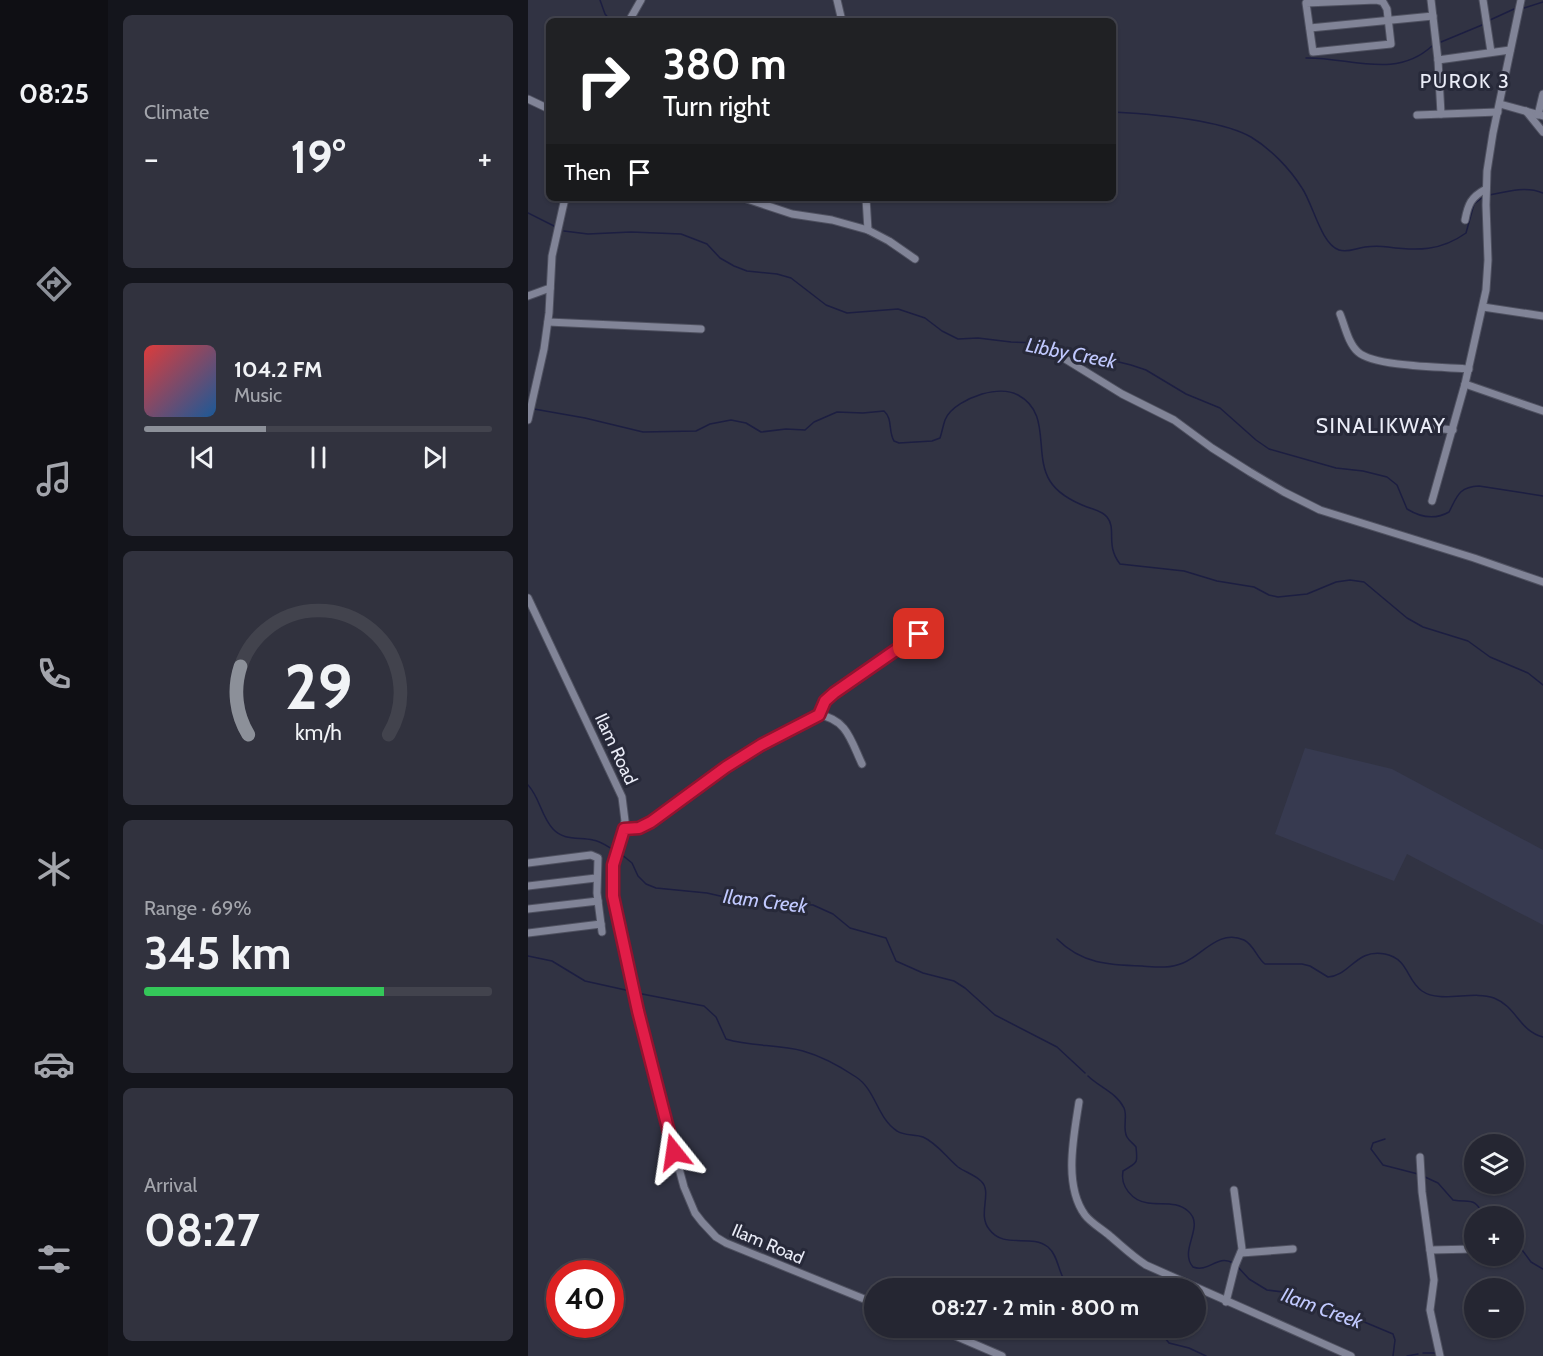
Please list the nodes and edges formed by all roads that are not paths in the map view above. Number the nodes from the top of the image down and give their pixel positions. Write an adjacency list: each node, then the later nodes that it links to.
1 (641, 0): 7 (street)
2 (837, 0): 8 (street)
3 (1431, 0): 6 (street)
4 (1483, 0): 12 (street)
5 (1521, 0): 11 (street)
6 (1433, 16): 9 (street); 13 (street)
7 (631, 18)
8 (841, 18)
9 (1388, 20): 10 (street); 10 (street); 10 (street)
10 (1310, 28)
11 (1510, 50): 12 (street); 17 (street)
12 (1491, 52): 13 (street)
13 (1438, 60): 19 (street)
14 (1543, 94): 21 (street)
15 (528, 99): 16 (street)
16 (546, 108)
17 (1499, 108): 18 (street); 19 (street); 23 (street)
18 (1526, 111): 21 (street); 22 (street)
19 (1441, 114): 20 (street)
20 (1417, 115)
21 (1541, 115)
22 (1543, 132)
23 (1486, 189): 27 (street); 32 (street)
24 (565, 201): 30 (street)
25 (753, 201): 28 (street)
26 (866, 201): 28 (street)
27 (1466, 220)
28 (868, 230): 29 (street)
29 (915, 259)
30 (550, 288): 31 (street); 35 (street)
31 (528, 296)
32 (1483, 307): 34 (street); 38 (street)
33 (1340, 314): 38 (street)
34 (1543, 316)
35 (548, 322): 36 (street); 41 (street)
36 (701, 329)
37 (1057, 354): 45 (street)
38 (1469, 369): 39 (street)
39 (1465, 384): 40 (street); 43 (street)
40 (1543, 411)
41 (528, 420)
42 (1414, 426): 43 (street)
43 (1453, 430): 44 (street)
44 (1432, 501)
45 (1543, 582)
46 (528, 598): 50 (street, Ilam Road)
47 (919, 634): 48 (street)
48 (819, 715): 49 (street); 50 (street)
49 (862, 764)
50 (624, 829): 64 (street, Ilam Road)
51 (528, 863): 52 (street)
52 (596, 878): 53 (street); 54 (street)
53 (528, 886)
54 (598, 901): 55 (street); 56 (street)
55 (528, 909)
56 (528, 933)
57 (1079, 1102): 65 (street)
58 (1420, 1157): 62 (street)
59 (1234, 1190): 63 (street)
60 (1293, 1249): 63 (street)
61 (1464, 1249): 62 (street)
62 (1430, 1250): 69 (street)
63 (1241, 1253): 65 (street)
64 (864, 1299)
65 (1226, 1302): 68 (street)
66 (960, 1338): 67 (street)
67 (1002, 1356)
68 (1351, 1356)
69 (1440, 1356)

